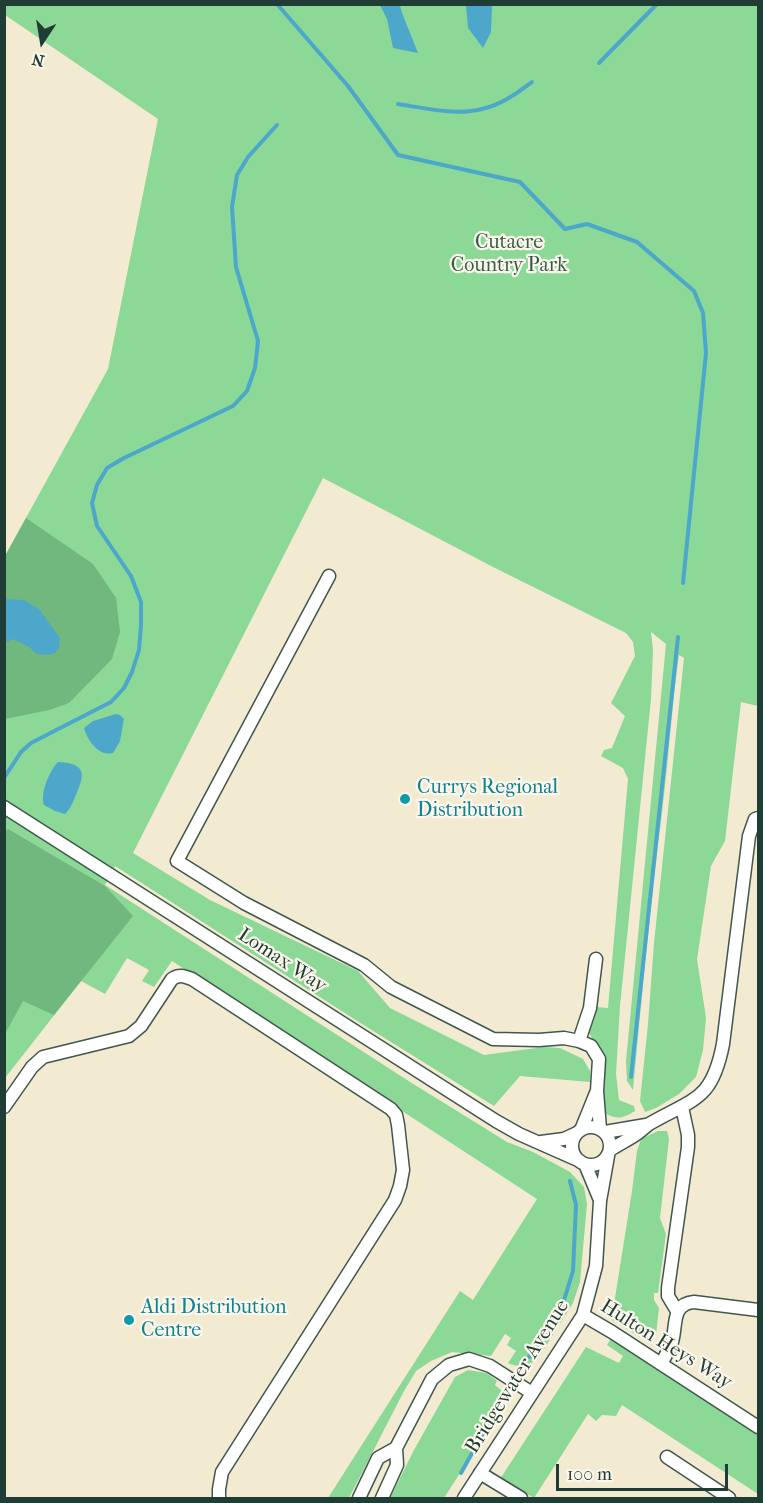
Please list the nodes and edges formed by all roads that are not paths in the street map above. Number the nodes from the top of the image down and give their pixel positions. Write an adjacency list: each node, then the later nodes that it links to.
1 (329, 576): 5 (street)
2 (10, 811): 12 (street, Lomax Way)
3 (759, 818): 8 (street)
4 (596, 959): 5 (street)
5 (579, 1041): 6 (street)
6 (597, 1091): 10 (street); 11 (street)
7 (4, 1107): 25 (street)
8 (682, 1107): 9 (street); 17 (street)
9 (647, 1125): 10 (street); 13 (street)
10 (602, 1130): 11 (street); 13 (street)
11 (579, 1132): 12 (street); 14 (street)
12 (540, 1142): 14 (street, Lomax Way)
13 (609, 1152): 14 (street); 15 (street, Bridgewater Avenue)
14 (582, 1162): 15 (street, Bridgewater Avenue)
15 (600, 1201): 18 (street, Bridgewater Avenue)
16 (759, 1310): 17 (street)
17 (677, 1311): 19 (street)
18 (583, 1315): 19 (street, Hulton Heys Way); 20 (street, Bridgewater Avenue)
19 (661, 1364): 21 (street, Hulton Heys Way)
20 (532, 1393): 22 (street); 24 (street, Bridgewater Avenue)
21 (759, 1427)
22 (396, 1448): 26 (street); 27 (street)
23 (667, 1457): 30 (street)
24 (480, 1473): 28 (street, Bridgewater Avenue); 29 (street)
25 (219, 1498)
26 (359, 1498)
27 (382, 1498)
28 (464, 1498)
29 (521, 1498)
30 (729, 1498)

